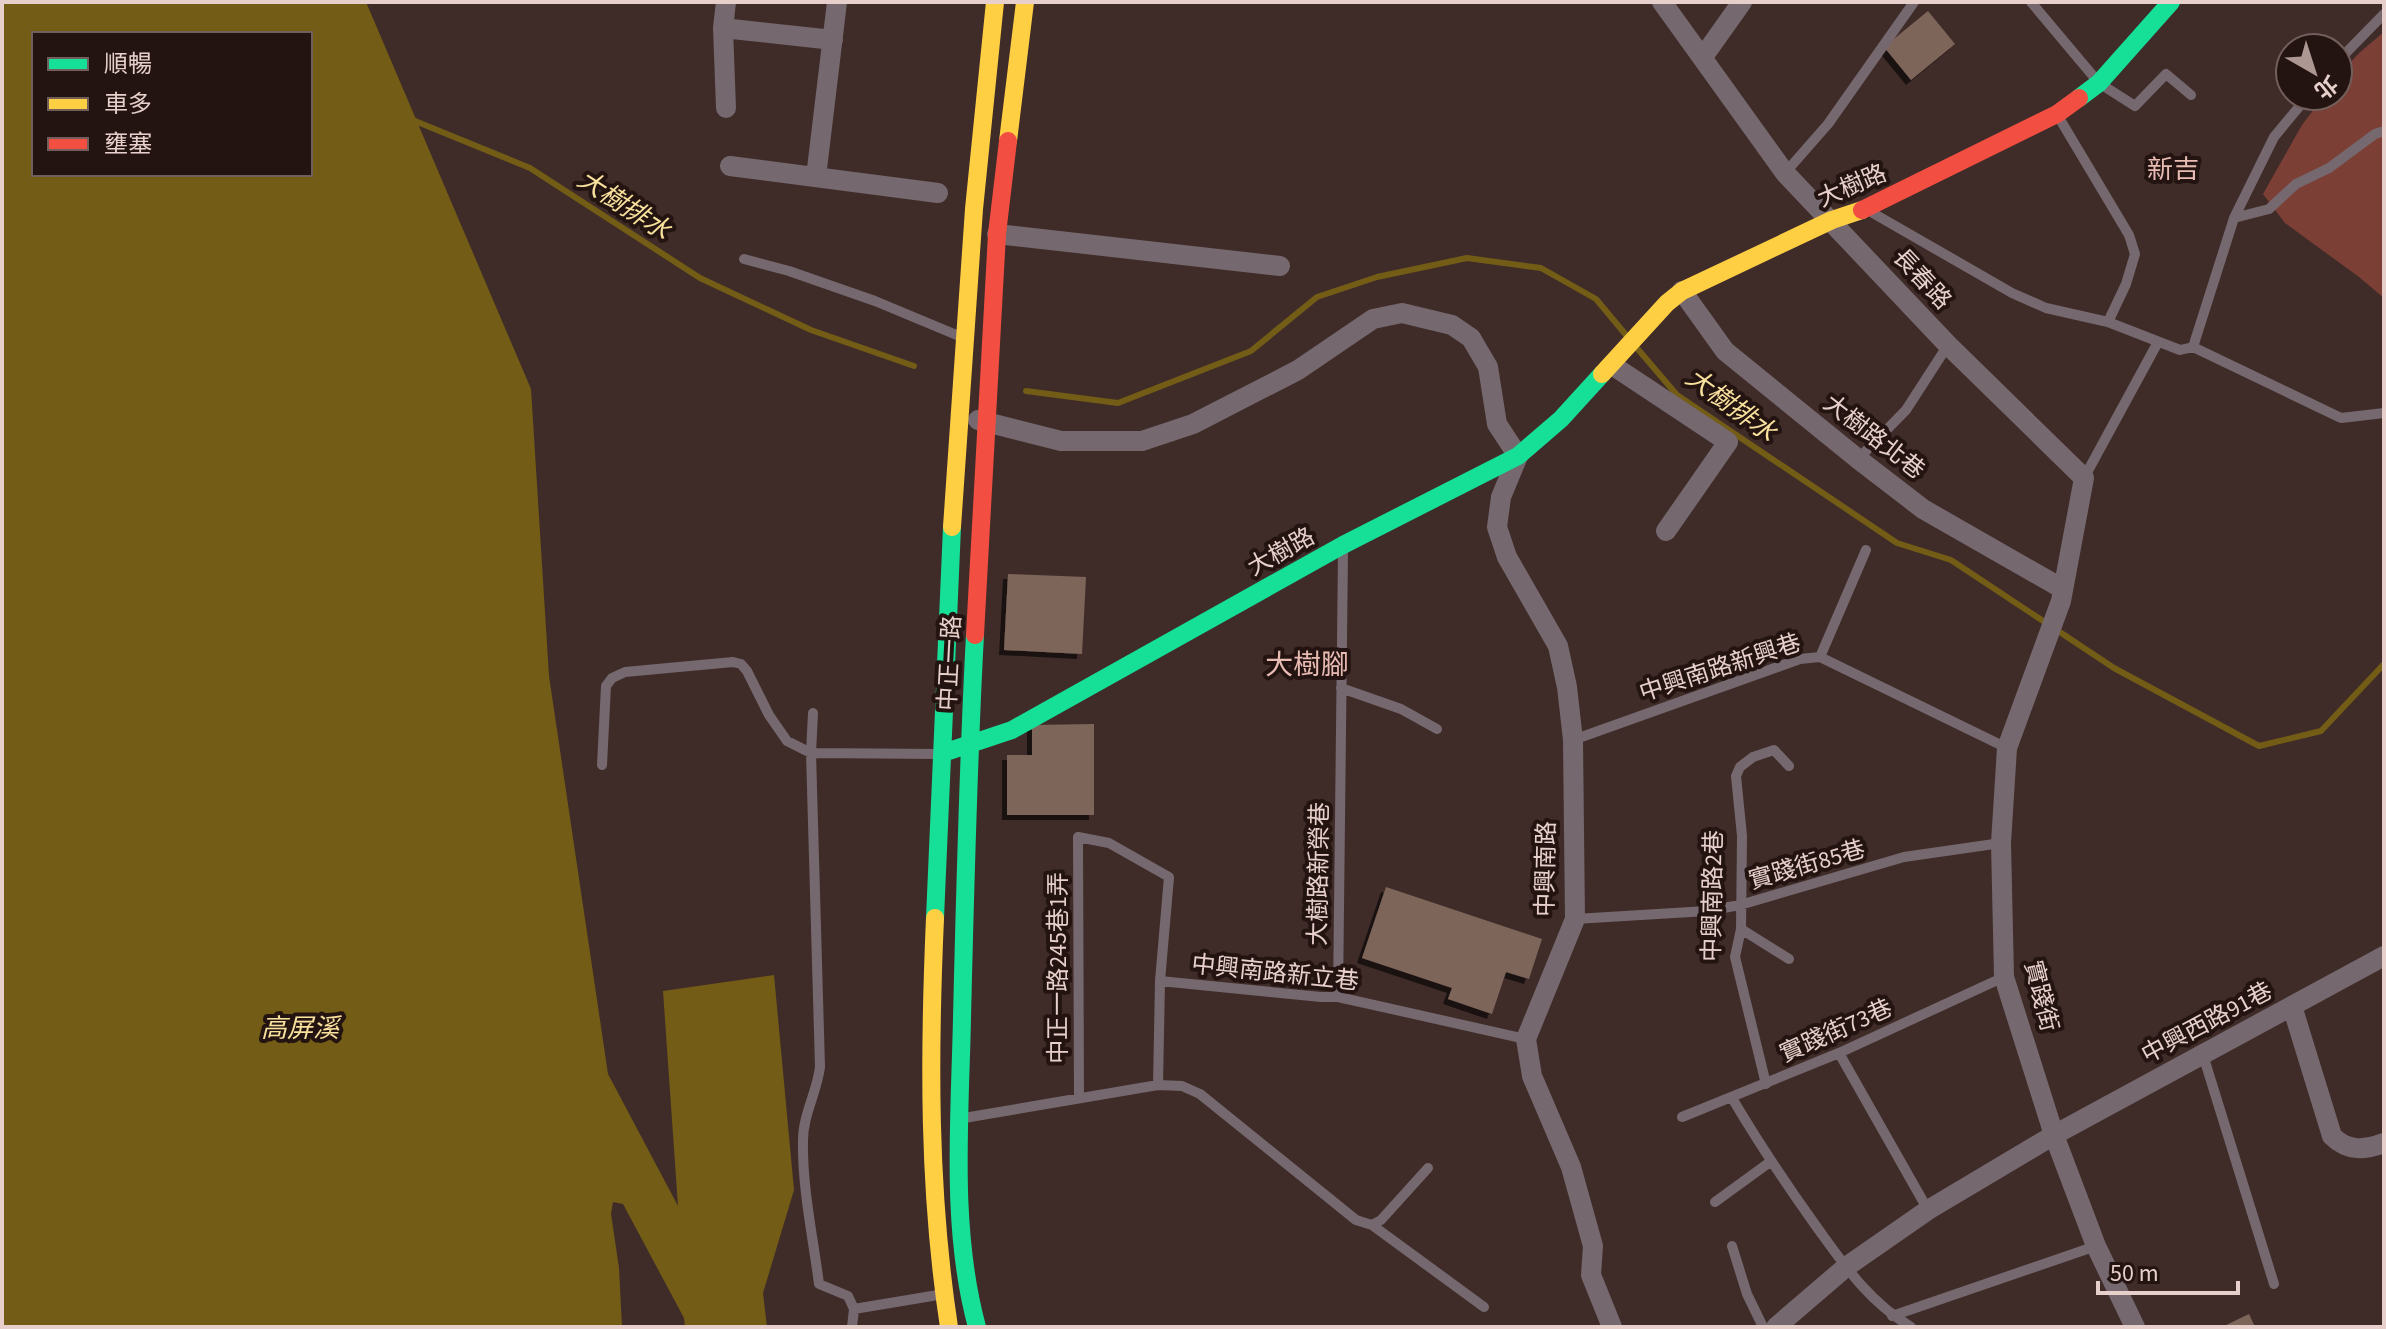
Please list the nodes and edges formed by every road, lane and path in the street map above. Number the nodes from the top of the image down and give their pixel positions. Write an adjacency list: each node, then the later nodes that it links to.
1 (726, 2): 11 (street)
2 (837, 2): 12 (street)
3 (995, 2): 33 (main road, 中正一路)
4 (1025, 2): 28 (main road, 中正一路)
5 (1662, 2): 14 (street, 長春路)
6 (1742, 2): 14 (street)
7 (1914, 2): 22 (lane)
8 (2031, 2): 15 (lane)
9 (2171, 2): 15 (main road, 大樹路)
10 (2384, 14): 13 (lane)
11 (723, 28): 12 (street); 17 (street)
12 (833, 40): 23 (street)
13 (2354, 45)
14 (1703, 57): 22 (street, 長春路)
15 (2099, 83): 16 (lane); 19 (main road, 大樹路)
16 (2191, 95)
17 (726, 108)
18 (2295, 112): 26 (lane)
19 (2057, 114): 25 (main road, 大樹路); 32 (lane)
20 (2384, 131): 26 (lane)
21 (730, 166): 23 (street)
22 (1785, 173): 27 (street, 長春路)
23 (816, 177): 24 (street)
24 (938, 193)
25 (1865, 209): 27 (main road, 大樹路); 32 (lane)
26 (2234, 218): 36 (lane)
27 (1832, 220): 31 (main road, 大樹路); 35 (street, 長春路)
28 (997, 234): 30 (street); 40 (main road, 中正一路)
29 (744, 259): 33 (lane)
30 (1280, 266)
31 (1674, 297): 37 (main road, 大樹路); 42 (street, 大樹路北巷)
32 (2108, 322): 34 (lane)
33 (964, 338): 39 (main road, 中正一路)
34 (2158, 342): 36 (lane); 43 (lane)
35 (1948, 345): 42 (lane); 43 (street, 長春路)
36 (2193, 347): 38 (lane)
37 (1616, 361): 41 (main road, 大樹路); 44 (street)
38 (2384, 413)
39 (958, 416): 40 (street); 56 (main road, 中正一路)
40 (987, 422): 41 (street); 53 (main road, 中正一路)
41 (1518, 456): 45 (main road, 大樹路); 52 (street, 中興南路)
42 (1858, 459): 47 (street, 大樹路北巷)
43 (2084, 478): 47 (street)
44 (1666, 531)
45 (1343, 545): 49 (lane, 大樹路新榮巷); 53 (main road, 大樹路)
46 (1866, 550): 48 (lane)
47 (2062, 595): 54 (street, 實踐街)
48 (1820, 657): 52 (lane, 中興南路新興巷); 54 (lane, 中興南路新興巷)
49 (1341, 688): 51 (lane); 67 (lane, 大樹路新榮巷)
50 (813, 713): 55 (lane)
51 (1437, 729)
52 (1573, 740): 61 (street, 中興南路)
53 (969, 744): 56 (main road, 大樹路); 77 (main road, 中正一路)
54 (2007, 748): 59 (street, 實踐街)
55 (811, 753): 56 (lane); 57 (lane); 92 (lane)
56 (941, 754): 78 (main road, 中正一路)
57 (602, 765)
58 (1789, 766): 60 (lane, 中興南路2巷)
59 (2001, 843): 60 (lane, 實踐街85巷); 65 (street, 實踐街)
60 (1740, 905): 61 (lane, 實踐街85巷); 62 (lane, 中興南路2巷)
61 (1575, 919): 69 (street, 中興南路)
62 (1741, 929): 64 (lane); 72 (lane, 中興南路2巷)
63 (2384, 956): 68 (street, 中興西路91巷)
64 (1789, 959)
65 (2004, 977): 70 (lane, 實踐街73巷); 79 (street, 實踐街)
66 (1160, 981): 67 (lane, 中興南路新立巷); 73 (lane); 74 (lane, 中正一路245巷1弄)
67 (1338, 997): 69 (lane, 中興南路新立巷)
68 (2292, 1006): 71 (street, 中興西路91巷); 80 (street)
69 (1526, 1039): 97 (street)
70 (1839, 1053): 72 (lane, 實踐街73巷); 84 (lane)
71 (2203, 1055): 79 (street, 中興西路91巷); 89 (lane)
72 (1766, 1084): 75 (lane, 實踐街73巷)
73 (1158, 1085): 74 (lane); 85 (lane)
74 (1079, 1098): 77 (lane)
75 (1732, 1098): 76 (lane, 實踐街73巷); 81 (lane)
76 (1682, 1117)
77 (960, 1119): 78 (lane); 96 (main road, 中正一路)
78 (930, 1120): 90 (main road, 中正一路)
79 (2054, 1135): 84 (street); 87 (street, 實踐街)
80 (2384, 1143)
81 (1770, 1162): 83 (lane); 88 (lane)
82 (1428, 1168): 85 (lane)
83 (1715, 1202)
84 (1928, 1210): 88 (street)
85 (1372, 1225): 91 (lane)
86 (1732, 1246): 98 (lane)
87 (2096, 1246): 93 (lane); 101 (street, 實踐街)
88 (1846, 1267): 93 (lane); 99 (street)
89 (2274, 1284)
90 (944, 1294): 92 (lane); 95 (main road, 中正一路)
91 (1484, 1307)
92 (854, 1309): 94 (lane)
93 (1892, 1316): 100 (lane)
94 (852, 1327)
95 (949, 1327)
96 (977, 1327)
97 (1612, 1327)
98 (1763, 1327)
99 (1776, 1327)
100 (1911, 1327)
101 (2135, 1327)

